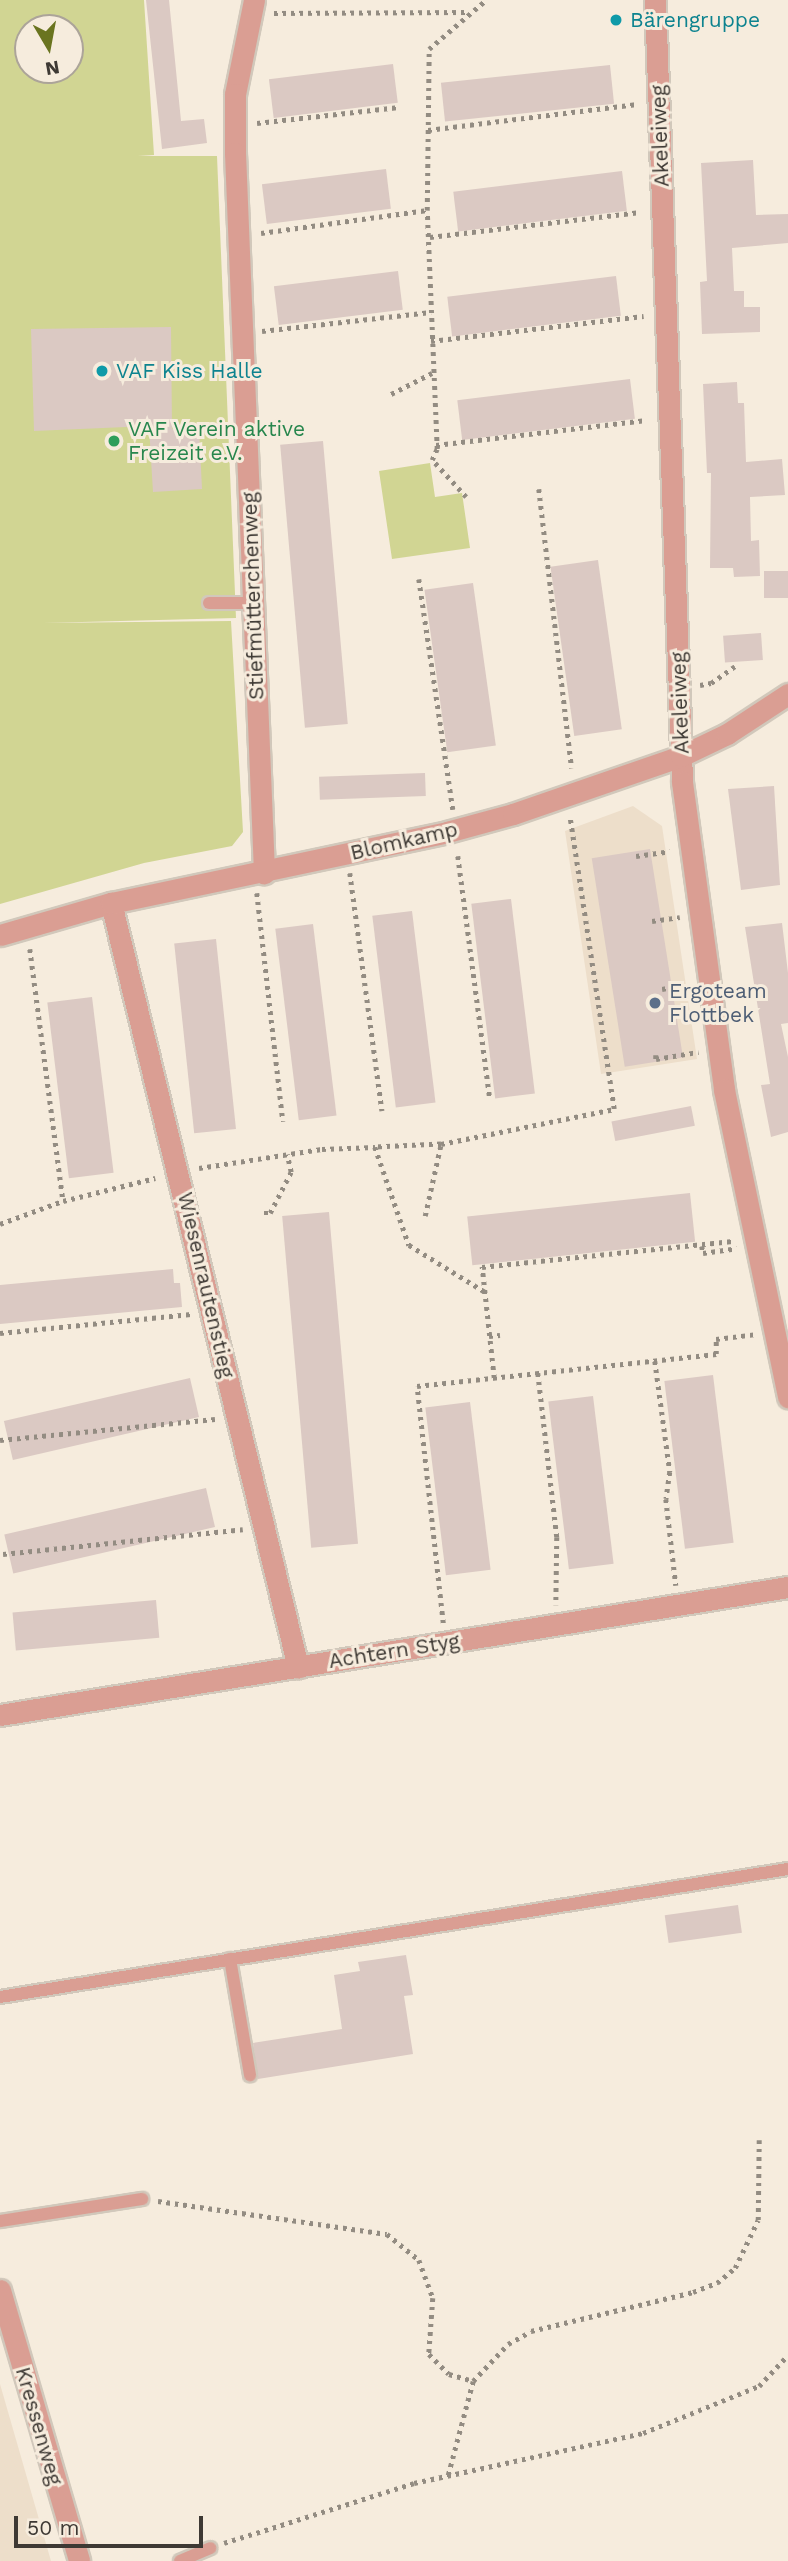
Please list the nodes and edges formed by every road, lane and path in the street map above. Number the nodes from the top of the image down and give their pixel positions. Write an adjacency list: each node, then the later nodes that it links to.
1 (486, 0): 4 (path)
2 (655, 0): 5 (street, Akeleiweg)
3 (251, 7): 4 (path); 7 (street, Stiefmütterchenweg)
4 (469, 12): 8 (path)
5 (659, 102): 8 (path); 9 (street, Akeleiweg)
6 (399, 107): 7 (path)
7 (235, 125): 11 (street, Stiefmütterchenweg)
8 (428, 130): 10 (path)
9 (662, 209): 12 (path); 14 (street, Akeleiweg)
10 (427, 210): 11 (path); 12 (path)
11 (239, 236): 15 (street, Stiefmütterchenweg)
12 (430, 237): 13 (path)
13 (431, 312): 15 (path); 16 (path)
14 (666, 313): 16 (path); 19 (street, Akeleiweg)
15 (244, 333): 25 (street, Stiefmütterchenweg)
16 (431, 341): 17 (path)
17 (432, 373): 18 (path); 20 (path)
18 (391, 394)
19 (669, 417): 20 (path); 29 (street, Akeleiweg)
20 (436, 445): 22 (path)
21 (539, 489): 30 (path)
22 (466, 497)
23 (419, 579): 32 (path)
24 (209, 603): 25 (lane)
25 (253, 603): 37 (street, Stiefmütterchenweg)
26 (735, 666): 27 (path)
27 (695, 685)
28 (788, 694): 29 (street, Blomkamp)
29 (681, 756): 31 (street, Blomkamp); 71 (street, Akeleiweg)
30 (572, 768)
31 (567, 796): 32 (street, Blomkamp); 50 (path)
32 (455, 830): 34 (street, Blomkamp)
33 (671, 850): 36 (path)
34 (348, 854): 37 (street, Blomkamp); 48 (path)
35 (458, 856): 47 (path)
36 (636, 856)
37 (260, 874): 38 (street, Blomkamp); 49 (path)
38 (111, 904): 41 (street, Blomkamp); 80 (street, Wiesenrautenstieg)
39 (681, 916): 40 (path)
40 (652, 921)
41 (27, 927): 42 (street, Blomkamp); 55 (path)
42 (0, 935)
43 (692, 984): 44 (path)
44 (662, 989)
45 (702, 1051): 46 (path)
46 (656, 1055)
47 (490, 1099)
48 (382, 1111)
49 (283, 1122)
50 (441, 1144): 51 (path); 57 (path)
51 (375, 1147): 52 (path); 62 (path)
52 (287, 1154): 53 (path); 56 (path)
53 (193, 1169)
54 (166, 1175): 55 (path)
55 (63, 1201): 58 (path)
56 (264, 1213)
57 (425, 1216)
58 (0, 1224)
59 (727, 1242): 60 (path)
60 (702, 1246): 61 (path); 62 (path)
61 (741, 1248)
62 (485, 1292): 67 (path)
63 (200, 1314): 64 (path)
64 (0, 1333)
65 (759, 1333): 68 (path)
66 (500, 1335): 67 (path)
67 (489, 1336): 70 (path)
68 (655, 1361): 69 (path); 77 (path)
69 (538, 1373): 70 (path); 78 (path)
70 (494, 1378): 79 (path)
71 (788, 1397)
72 (225, 1419): 73 (path)
73 (0, 1440)
74 (251, 1528): 75 (path)
75 (4, 1554)
76 (788, 1587): 80 (street, Achtern Styg)
77 (677, 1593)
78 (555, 1612)
79 (444, 1631)
80 (298, 1667): 81 (street, Achtern Styg)
81 (0, 1715)
82 (788, 1869): 83 (lane)
83 (230, 1959): 84 (lane); 85 (lane)
84 (0, 1997)
85 (250, 2075)
86 (759, 2140): 91 (path)
87 (142, 2199): 88 (lane); 91 (path)
88 (0, 2221)
89 (0, 2290): 94 (street, Kressenweg)
90 (788, 2354): 92 (path)
91 (473, 2381): 92 (path)
92 (448, 2475): 93 (path)
93 (210, 2548): 95 (lane)
94 (79, 2561)
95 (180, 2561)

